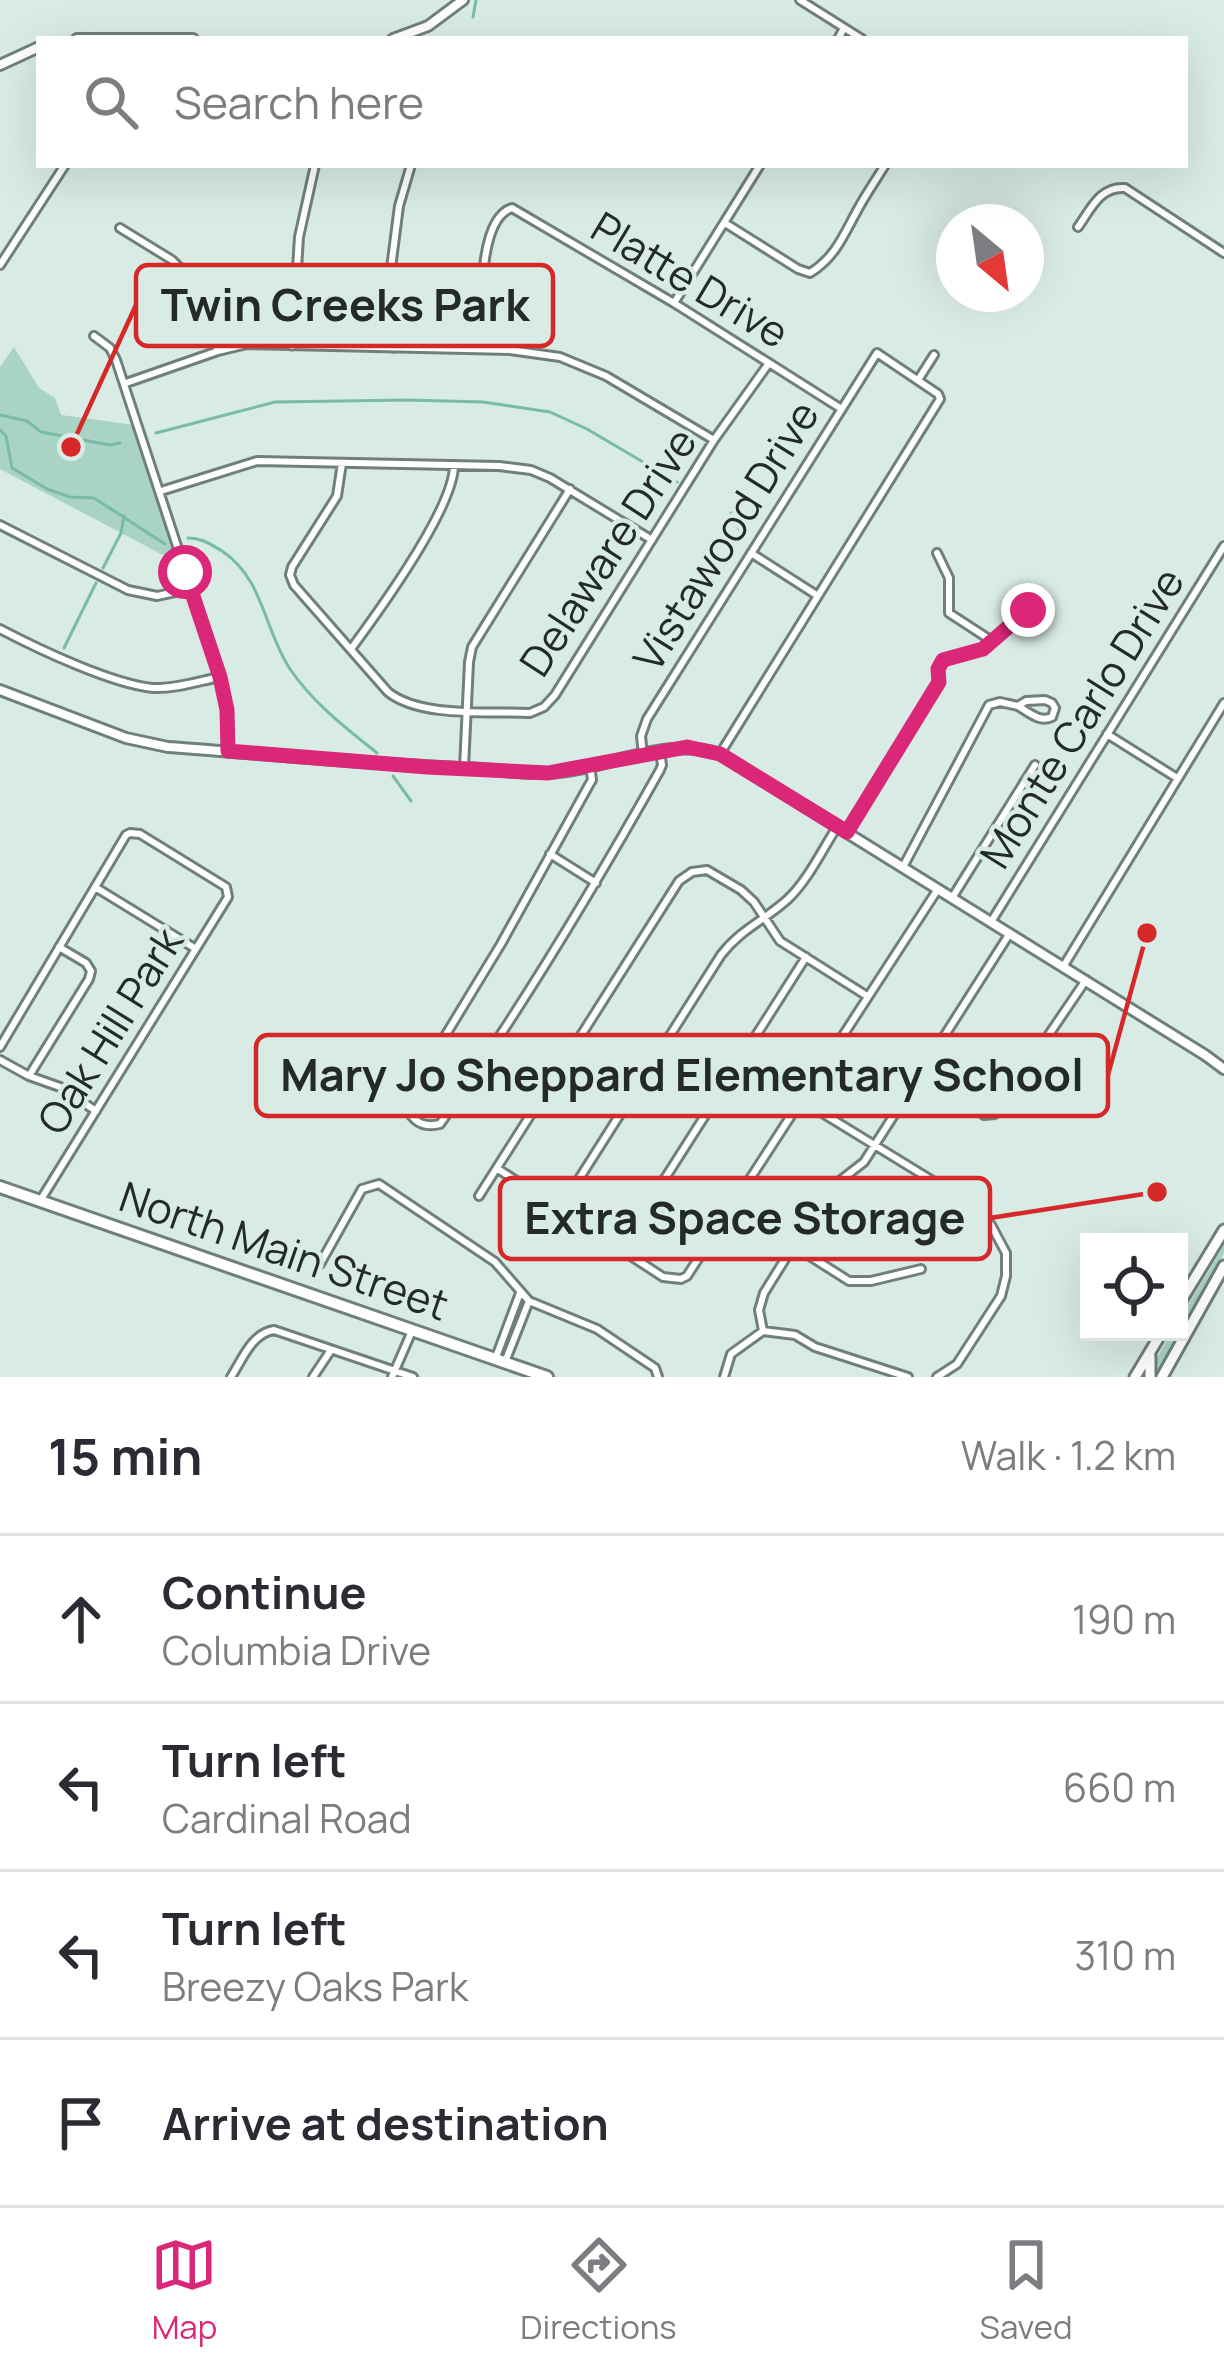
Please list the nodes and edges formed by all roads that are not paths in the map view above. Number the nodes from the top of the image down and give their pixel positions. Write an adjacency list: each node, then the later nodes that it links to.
1 (464, 0): 4 (street)
2 (800, 0): 3 (street)
3 (844, 28): 5 (street); 6 (street)
4 (401, 36)
5 (840, 36)
6 (857, 36)
7 (36, 48): 8 (street)
8 (0, 64)
9 (63, 168): 18 (street)
10 (314, 168): 21 (street)
11 (410, 168): 22 (street)
12 (758, 168): 14 (street)
13 (883, 168): 14 (street)
14 (725, 223): 19 (street)
15 (1078, 227): 17 (street)
16 (120, 228): 24 (street)
17 (1224, 253)
18 (0, 266)
19 (674, 303): 23 (street, Platte Drive); 26 (street, Platte Drive)
20 (94, 336): 28 (street)
21 (292, 346): 22 (street); 24 (street)
22 (394, 348): 23 (street)
23 (482, 349): 30 (street)
24 (218, 351): 28 (street)
25 (934, 355): 27 (street)
26 (769, 363): 29 (street, Platte Drive); 30 (street, Delaware Drive)
27 (918, 380): 29 (street, Vistawood Drive); 43 (street)
28 (126, 383): 34 (street)
29 (840, 408): 38 (street, Vistawood Drive)
30 (714, 440): 36 (street, Delaware Drive)
31 (342, 463): 32 (street); 34 (street); 47 (street, Delaware Drive)
32 (454, 465): 33 (street); 47 (street)
33 (570, 489): 36 (street); 52 (street)
34 (160, 491): 42 (street)
35 (0, 525): 42 (street)
36 (652, 540): 52 (street, Delaware Drive)
37 (1224, 546): 40 (street, Monte Carlo Drive)
38 (751, 554): 43 (street); 57 (street, Vistawood Drive)
39 (937, 554): 46 (street)
40 (1213, 564): 41 (street); 53 (street, Monte Carlo Drive)
41 (1224, 572)
42 (190, 589): 48 (street)
43 (818, 596): 56 (street)
44 (1028, 610): 46 (street)
45 (0, 629): 48 (street)
46 (992, 641): 63 (street)
47 (350, 650): 52 (street, Delaware Drive)
48 (220, 677): 54 (street)
49 (0, 690): 54 (street)
50 (1224, 703): 61 (street)
51 (1018, 706): 51 (street); 65 (street)
52 (467, 710): 60 (street)
53 (1107, 734): 61 (street); 71 (street, Monte Carlo Drive)
54 (228, 751): 60 (street)
55 (660, 751): 56 (street); 57 (street); 66 (street)
56 (720, 754): 62 (street)
57 (643, 755): 58 (street)
58 (590, 765): 60 (street); 64 (street)
59 (1035, 765): 69 (street)
60 (464, 768)
61 (1177, 778): 76 (street)
62 (837, 826): 63 (street); 70 (street)
63 (847, 832): 65 (street)
64 (550, 854): 66 (street); 66 (street)
65 (903, 867): 68 (street)
66 (596, 884)
67 (94, 887): 73 (street); 74 (street); 74 (street, Oak Hill Park)
68 (938, 889): 69 (street); 78 (street)
69 (952, 898): 71 (street)
70 (763, 916): 75 (street); 87 (street); 91 (street)
71 (992, 922): 72 (street)
72 (1010, 933): 76 (street); 82 (street)
73 (59, 947): 79 (street); 83 (street)
74 (196, 949): 85 (street, Oak Hill Park)
75 (806, 957): 78 (street); 94 (street)
76 (1063, 967): 77 (street)
77 (1086, 980): 81 (street); 82 (street)
78 (867, 995): 84 (street)
79 (0, 1046)
80 (0, 1060): 83 (street)
81 (1224, 1070)
82 (920, 1075): 86 (street)
83 (29, 1076): 85 (street)
84 (800, 1100): 86 (street); 94 (street)
85 (96, 1111): 90 (street, Oak Hill Park)
86 (876, 1145): 93 (street); 117 (street)
87 (498, 1169): 89 (street); 91 (street)
88 (0, 1187): 90 (main road, North Main Street)
89 (479, 1196)
90 (40, 1201): 103 (main road, North Main Street)
91 (559, 1210): 94 (street)
92 (1224, 1230): 98 (main road)
93 (794, 1246): 97 (street); 104 (street)
94 (620, 1249)
95 (320, 1264): 99 (street)
96 (1224, 1266): 120 (main road)
97 (921, 1269)
98 (1188, 1289)
99 (520, 1292): 100 (street); 101 (street)
100 (529, 1300): 102 (street); 114 (street)
101 (508, 1325): 102 (street); 108 (street)
102 (517, 1329): 108 (street)
103 (412, 1331): 108 (main road, North Main Street); 109 (street)
104 (763, 1331): 115 (street); 116 (street)
105 (1156, 1341): 107 (main road)
106 (331, 1349): 109 (street); 110 (street); 111 (street)
107 (1150, 1350): 118 (main road); 119 (main road)
108 (500, 1360): 113 (main road, North Main Street)
109 (393, 1374): 112 (street)
110 (232, 1377)
111 (313, 1377)
112 (412, 1377)
113 (547, 1377)
114 (658, 1377)
115 (724, 1377)
116 (908, 1377)
117 (937, 1377)
118 (1135, 1377)
119 (1150, 1377)
120 (1162, 1377)

